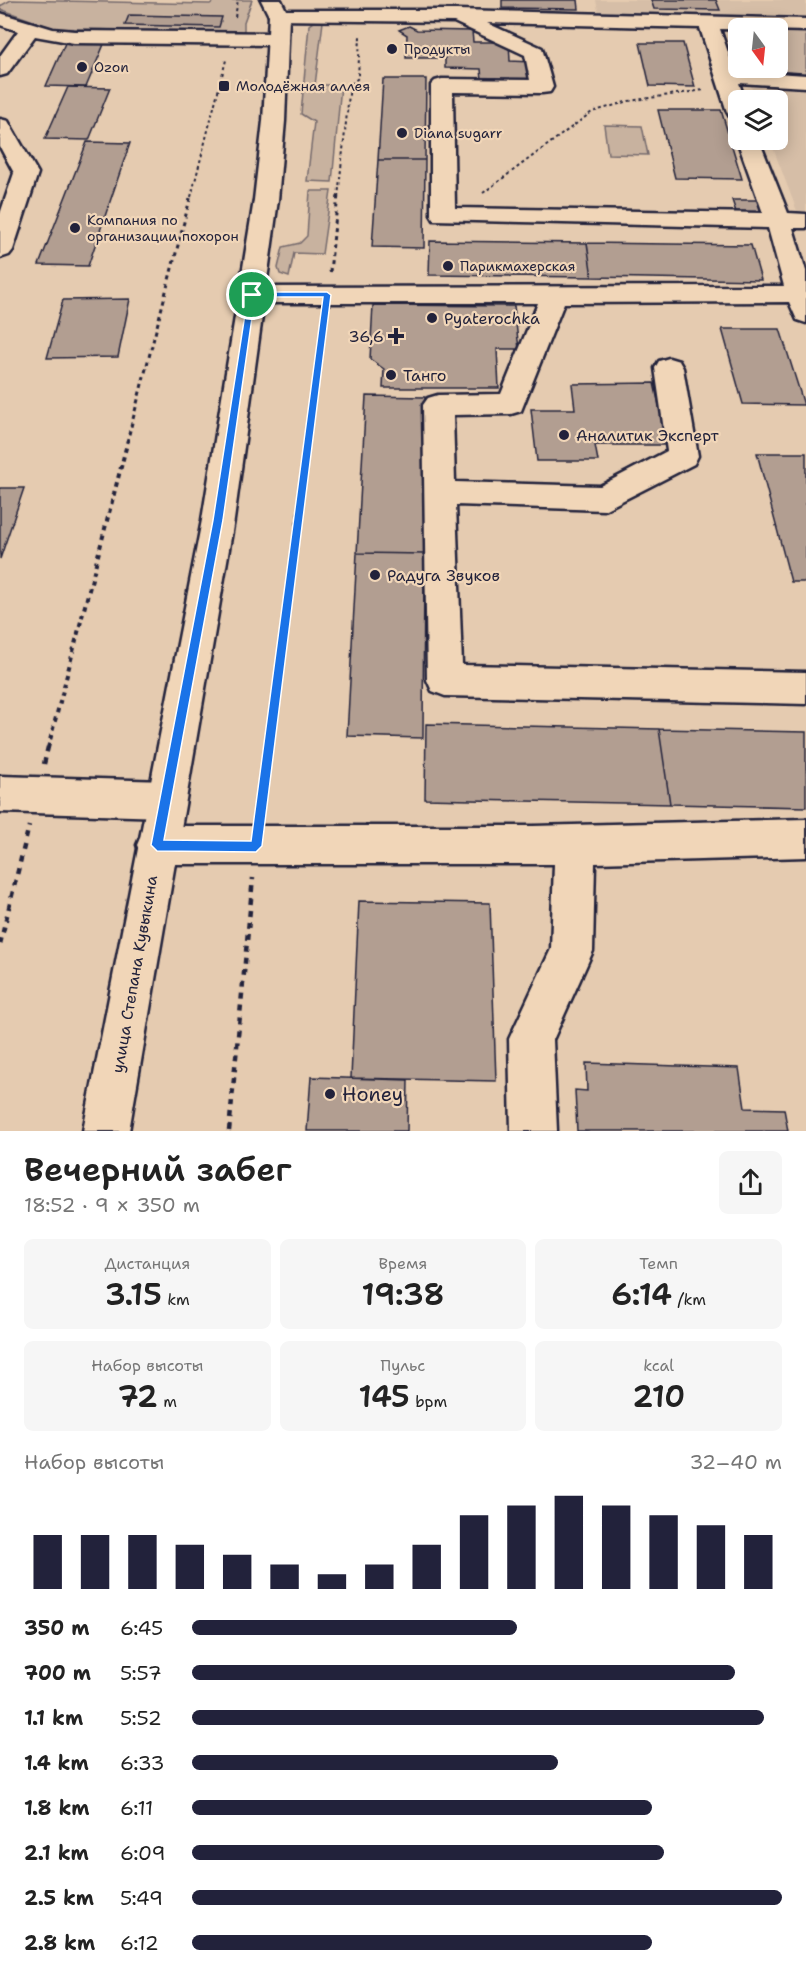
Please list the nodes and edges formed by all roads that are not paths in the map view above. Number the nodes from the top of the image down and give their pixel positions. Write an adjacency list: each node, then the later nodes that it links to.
1 (589, 10): 3 (street); 5 (street)
2 (280, 14): 3 (street); 7 (street); 17 (street, улица Степана Кувыкина)
3 (457, 16): 14 (street)
4 (0, 19): 7 (street)
5 (708, 24): 6 (street); 10 (street)
6 (806, 25)
7 (30, 29): 8 (street)
8 (0, 70)
9 (806, 81): 10 (street)
10 (727, 82): 11 (street)
11 (730, 90)
12 (0, 126): 16 (street)
13 (752, 150): 14 (street)
14 (778, 220): 15 (street); 19 (street)
15 (806, 221)
16 (0, 250)
17 (252, 295): 18 (street); 24 (street, улица Степана Кувыкина)
18 (554, 296): 19 (street); 21 (street)
19 (802, 304)
20 (669, 368): 21 (street)
21 (441, 493): 22 (street)
22 (806, 688)
23 (18, 795): 24 (street)
24 (165, 799): 27 (street, улица Степана Кувыкина)
25 (806, 838): 26 (street)
26 (575, 844): 27 (street); 29 (street)
27 (157, 845): 28 (street, улица Степана Кувыкина)
28 (106, 1131)
29 (534, 1131)

